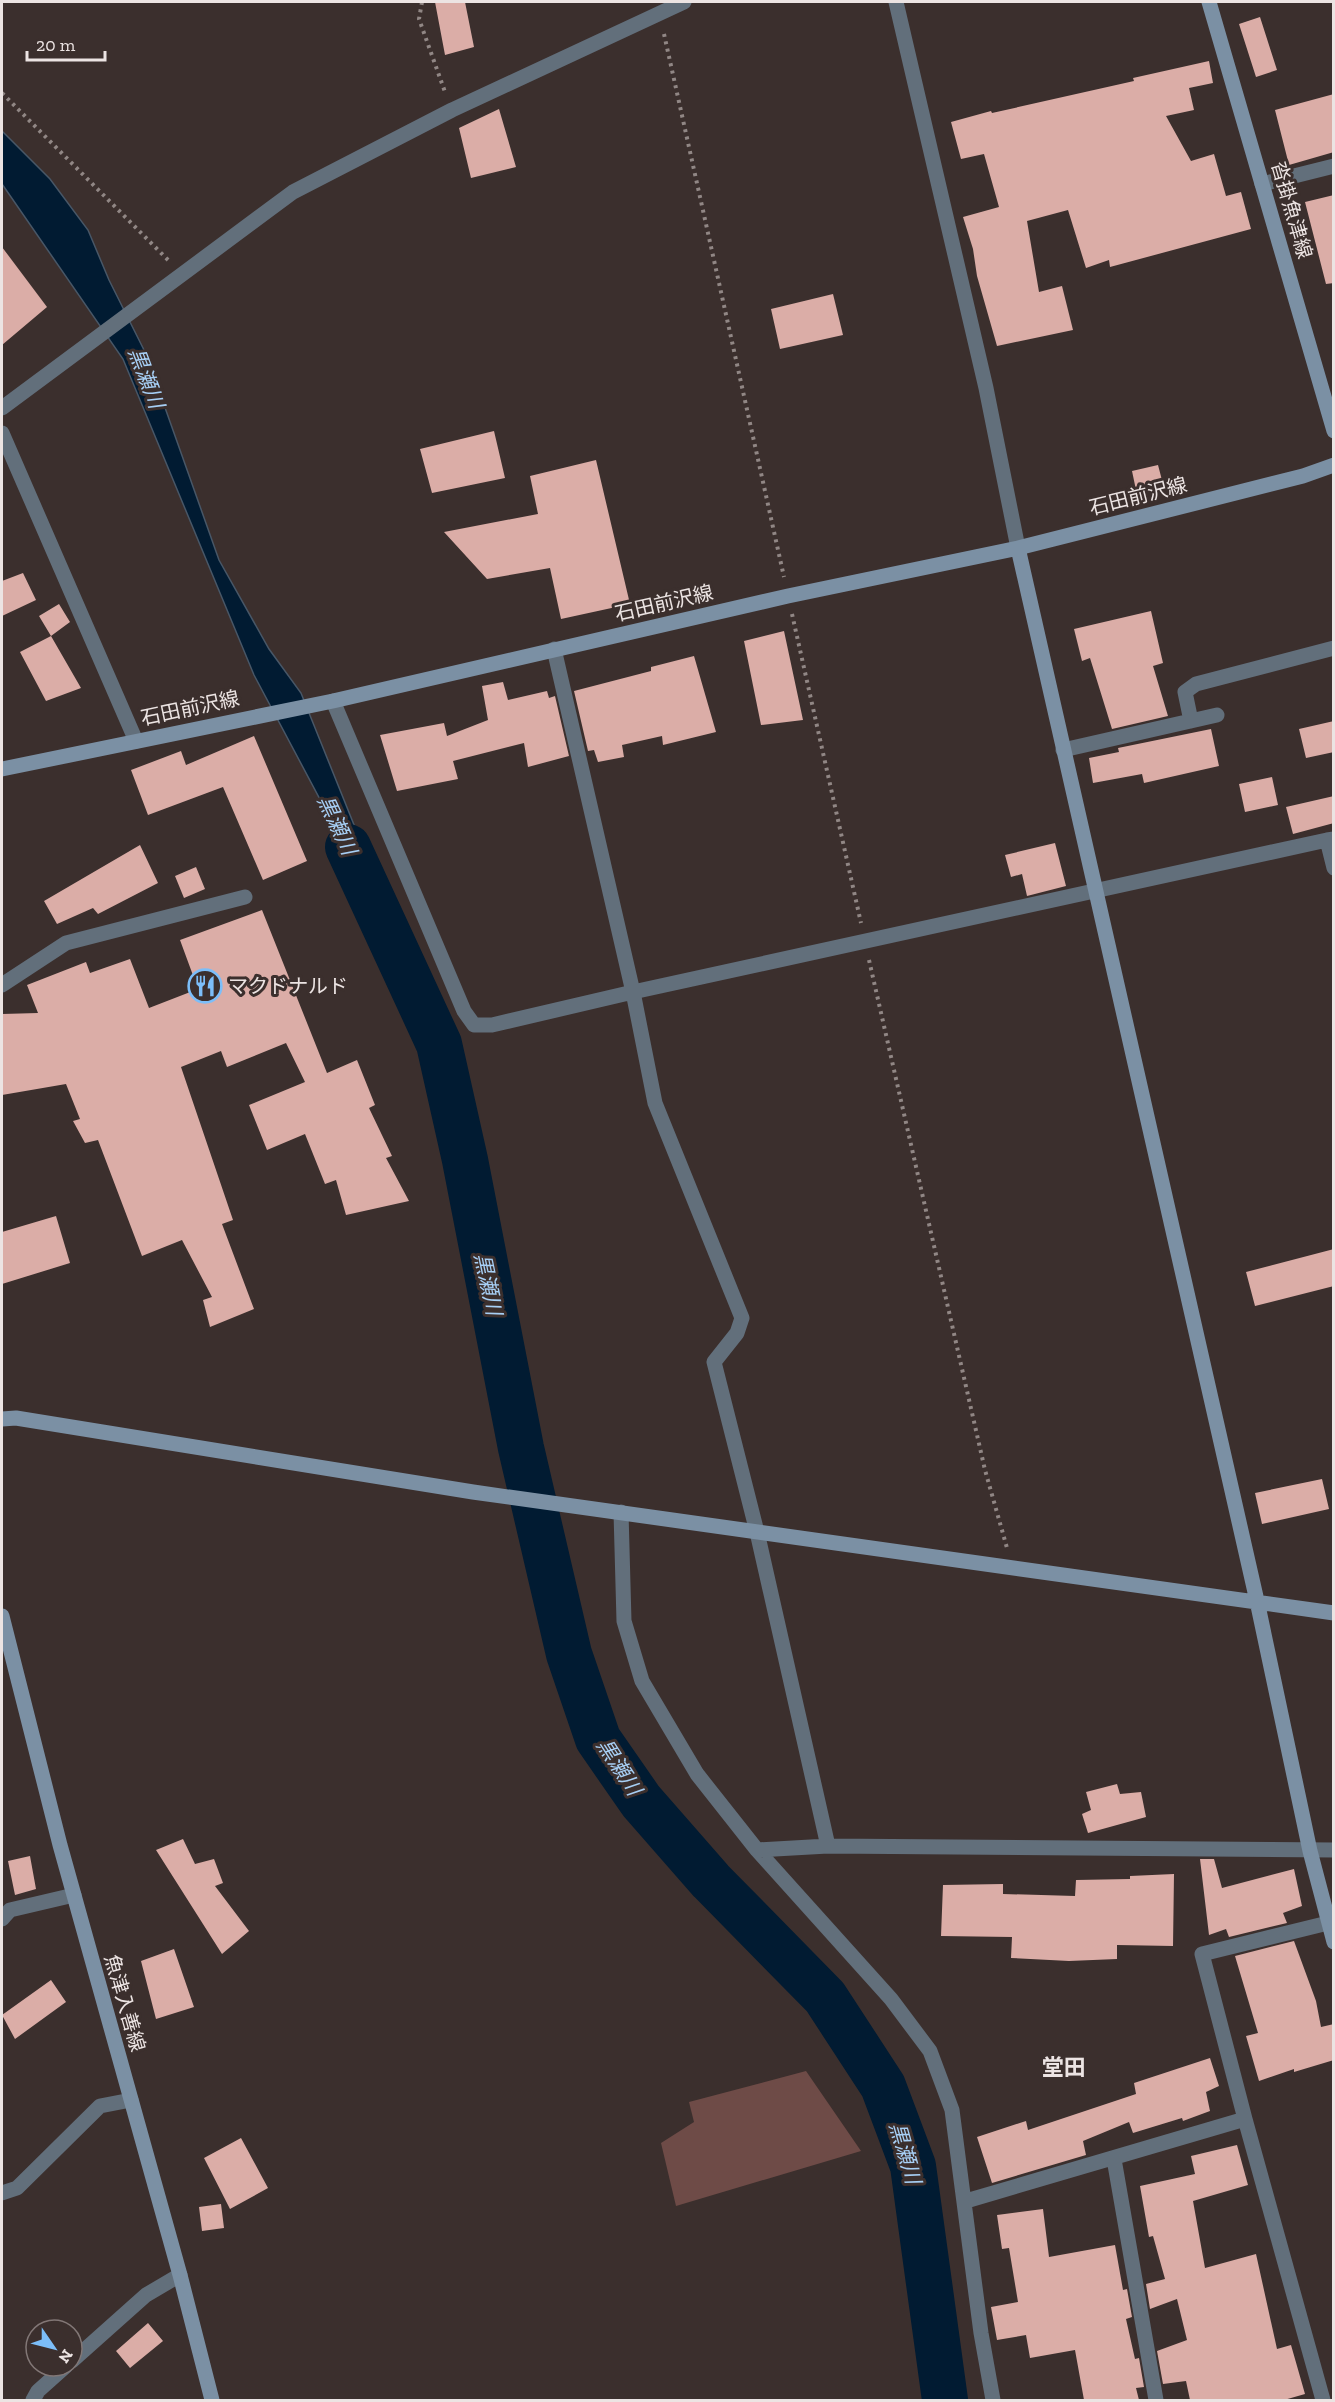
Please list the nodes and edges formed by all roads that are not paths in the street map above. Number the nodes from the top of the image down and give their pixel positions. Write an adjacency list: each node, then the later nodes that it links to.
1 (684, 2): 6 (street)
2 (896, 2): 10 (street)
3 (1209, 2): 5 (street, 沓掛魚津線)
4 (1334, 166): 5 (street)
5 (1262, 184): 7 (street, 沓掛魚津線)
6 (2, 408)
7 (1334, 431)
8 (2, 433): 16 (street)
9 (1334, 465): 10 (street, 石田前沢線)
10 (1018, 549): 12 (street, 石田前沢線); 17 (street)
11 (1334, 648): 15 (street)
12 (554, 649): 13 (street, 石田前沢線); 24 (street)
13 (333, 701): 16 (street, 石田前沢線); 24 (street)
14 (1217, 715): 15 (street)
15 (1191, 721): 17 (street)
16 (136, 741): 18 (street, 石田前沢線)
17 (1063, 750): 21 (street)
18 (2, 769)
19 (1330, 839): 20 (street); 21 (street)
20 (1334, 868)
21 (1094, 892): 24 (street); 28 (street)
22 (244, 897): 23 (street)
23 (2, 986)
24 (633, 992): 27 (street)
25 (2, 1419): 26 (street)
26 (621, 1512): 27 (street); 32 (street)
27 (757, 1532): 28 (street); 31 (street)
28 (1257, 1600): 29 (street); 34 (street)
29 (1334, 1613)
30 (2, 1616): 35 (street, 魚津入善線)
31 (828, 1846): 32 (street); 34 (street)
32 (757, 1850): 43 (street)
33 (1334, 1850): 34 (street)
34 (1310, 1851): 37 (street)
35 (74, 1895): 36 (street); 39 (street, 魚津入善線)
36 (2, 1919)
37 (1328, 1923): 38 (street); 40 (street)
38 (1334, 1942)
39 (131, 2100): 42 (street); 44 (street, 魚津入善線)
40 (1245, 2119): 41 (street); 51 (street)
41 (1114, 2159): 43 (street); 50 (street)
42 (2, 2193)
43 (966, 2201): 49 (street)
44 (180, 2275): 45 (street); 48 (street, 魚津入善線)
45 (84, 2350)
46 (53, 2378): 47 (street)
47 (33, 2400)
48 (212, 2400)
49 (993, 2400)
50 (1156, 2400)
51 (1323, 2400)

